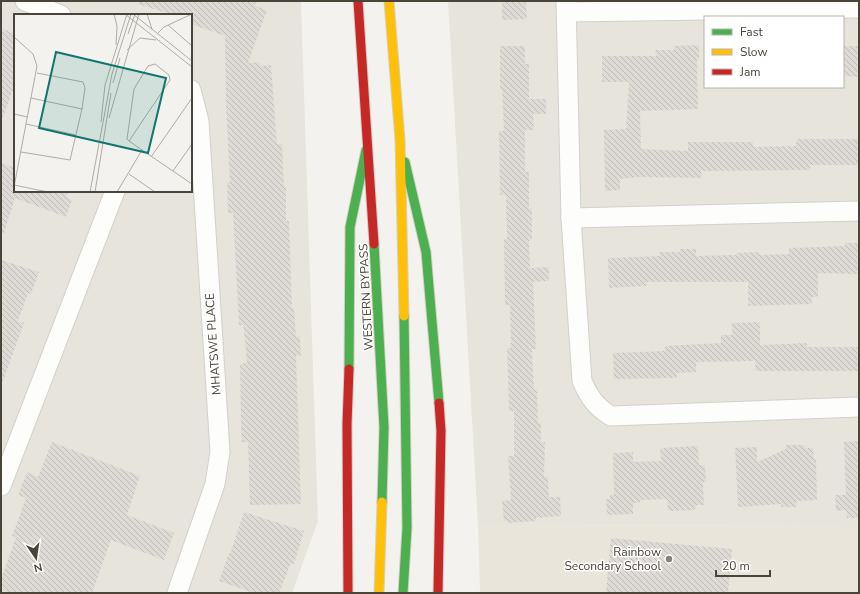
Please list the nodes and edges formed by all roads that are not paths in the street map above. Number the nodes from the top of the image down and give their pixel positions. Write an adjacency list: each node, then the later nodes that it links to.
1 (25, 1): 6 (street)
2 (358, 1): 8 (main road, WESTERN BYPASS)
3 (389, 1): 9 (main road)
4 (566, 7): 5 (street); 12 (street)
5 (859, 8)
6 (57, 9)
7 (192, 94): 15 (street, MHATSWE PLACE)
8 (368, 137): 16 (main road); 17 (main road, WESTERN BYPASS)
9 (400, 140): 18 (main road); 19 (main road)
10 (115, 192): 14 (street)
11 (859, 211): 12 (street)
12 (571, 218): 13 (street)
13 (859, 407)
14 (1, 486)
15 (177, 593)
16 (348, 593)
17 (379, 593)
18 (403, 593)
19 (438, 593)

